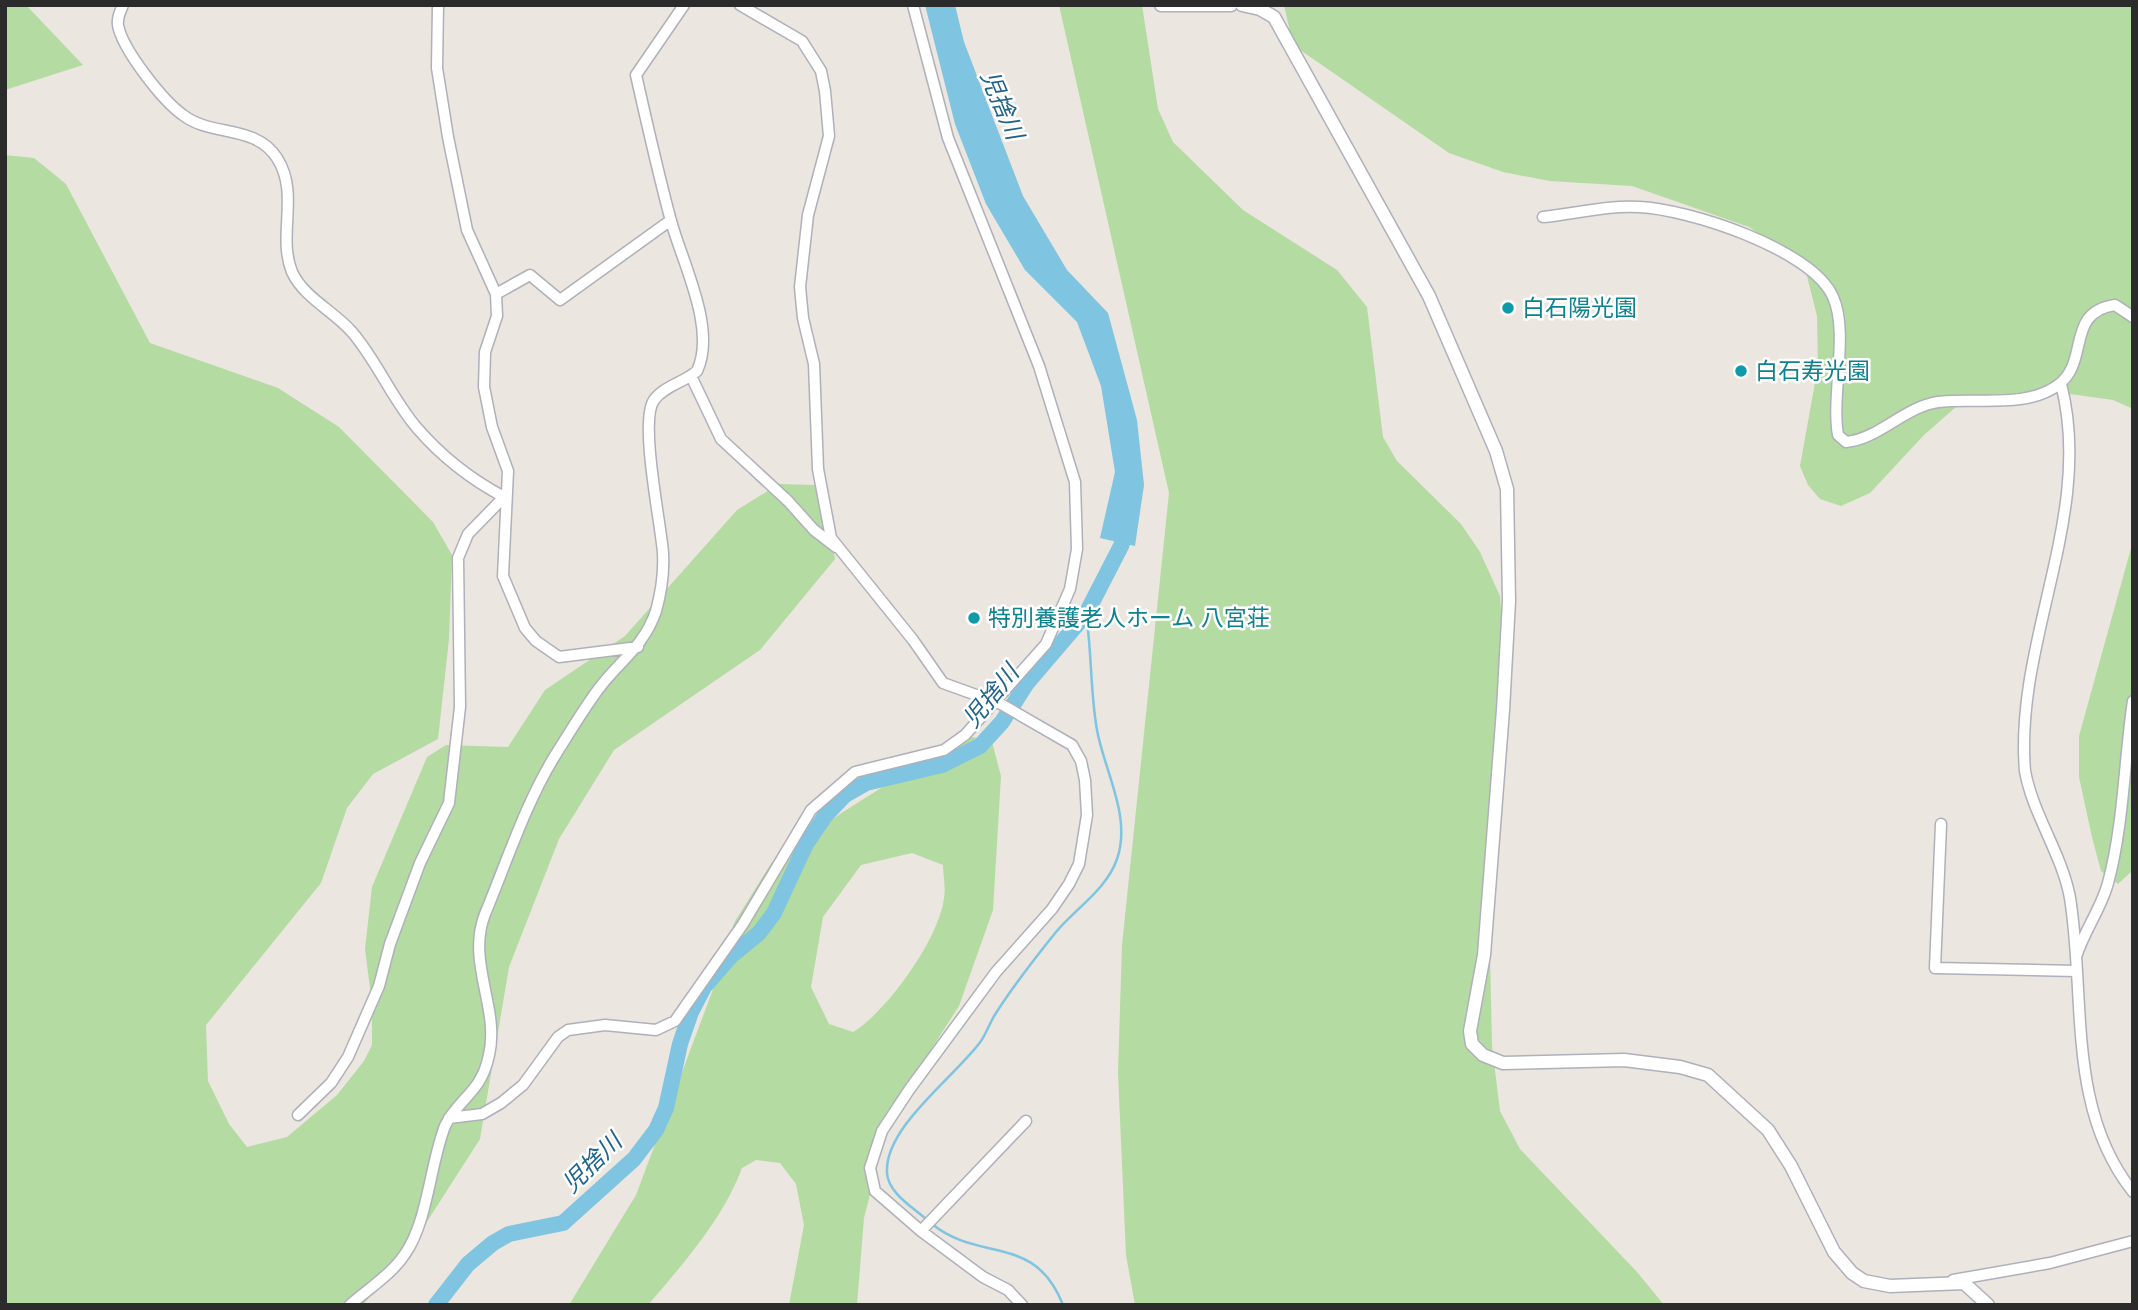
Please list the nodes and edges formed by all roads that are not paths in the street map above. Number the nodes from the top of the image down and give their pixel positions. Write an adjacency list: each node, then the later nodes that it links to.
1 (123, 5): 15 (street)
2 (438, 5): 11 (street)
3 (684, 5): 10 (street)
4 (740, 5): 16 (street)
5 (913, 5): 19 (street)
6 (1161, 5): 7 (street)
7 (1231, 5)
8 (1242, 5): 28 (street)
9 (1543, 217): 14 (street)
10 (671, 220): 11 (street); 13 (street)
11 (496, 295): 15 (street)
12 (2133, 317): 14 (street)
13 (691, 376): 16 (street); 17 (street)
14 (2061, 384): 21 (street)
15 (504, 497): 17 (street); 22 (street)
16 (836, 547): 19 (street)
17 (638, 647): 23 (street)
18 (2133, 701): 21 (street)
19 (998, 703): 23 (street); 26 (street)
20 (1941, 824): 21 (street)
21 (2076, 965): 25 (street)
22 (298, 1115)
23 (449, 1118): 29 (street)
24 (1026, 1121): 26 (street)
25 (2133, 1192)
26 (921, 1231): 30 (street)
27 (2133, 1241): 28 (street)
28 (1940, 1282): 31 (street)
29 (350, 1305)
30 (1022, 1305)
31 (1989, 1305)

